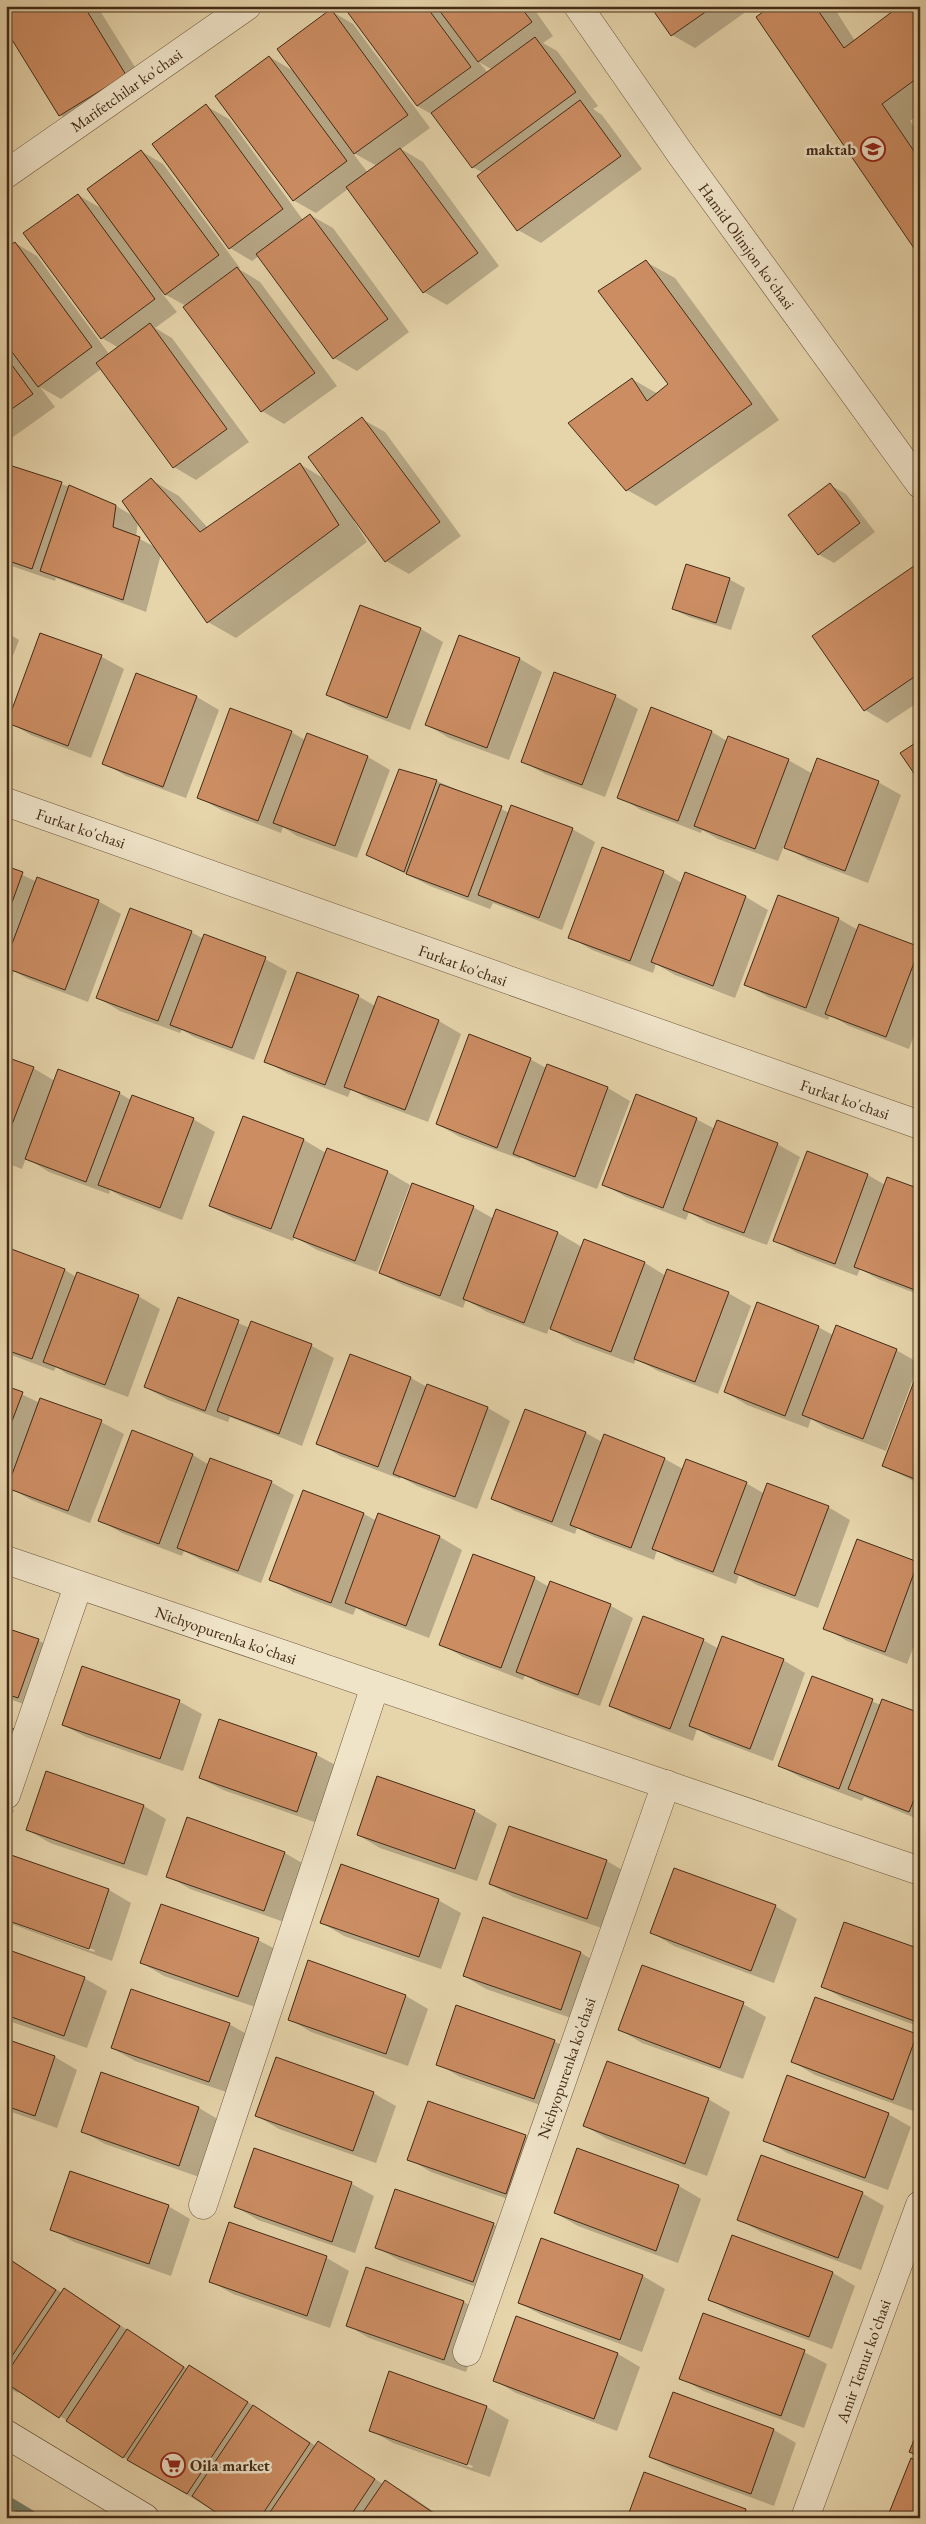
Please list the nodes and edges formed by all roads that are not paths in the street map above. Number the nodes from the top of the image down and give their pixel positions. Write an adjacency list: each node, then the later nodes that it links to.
1 (247, 6): 3 (street, Marifetchilar ko'chasi)
2 (578, 6): 4 (street, Hamid Olimjon ko'chasi)
3 (6, 174)
4 (920, 484)
5 (6, 802): 6 (street, Furkat ko'chasi)
6 (920, 1125)
7 (6, 1560): 8 (street, Nichyopurenka ko'chasi)
8 (78, 1586): 9 (street, Nichyopurenka ko'chasi); 11 (street)
9 (375, 1686): 10 (street, Nichyopurenka ko'chasi); 13 (street)
10 (666, 1784): 12 (street, Nichyopurenka ko'chasi); 15 (street, Nichyopurenka ko'chasi)
11 (6, 1795)
12 (920, 1870)
13 (203, 2205)
14 (920, 2205): 18 (street, Amir Temur ko'chasi)
15 (467, 2352)
16 (6, 2434): 17 (street)
17 (145, 2518)
18 (805, 2518)

